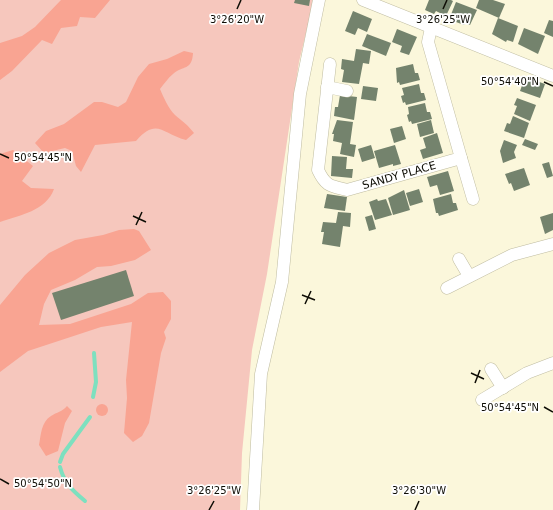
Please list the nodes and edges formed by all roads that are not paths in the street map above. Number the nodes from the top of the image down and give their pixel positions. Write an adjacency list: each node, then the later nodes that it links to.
1 (319, 0): 18 (street)
2 (363, 0): 3 (street)
3 (431, 28): 5 (street); 8 (street)
4 (330, 64): 6 (street, SANDY PLACE)
5 (553, 76)
6 (327, 87): 7 (street); 8 (street, SANDY PLACE)
7 (347, 91)
8 (461, 158): 9 (street)
9 (473, 199)
10 (553, 244): 12 (street)
11 (459, 259): 12 (street)
12 (469, 276): 13 (street)
13 (447, 288)
14 (553, 363): 16 (street)
15 (491, 369): 16 (street)
16 (503, 388): 17 (street)
17 (482, 400)
18 (253, 510)

